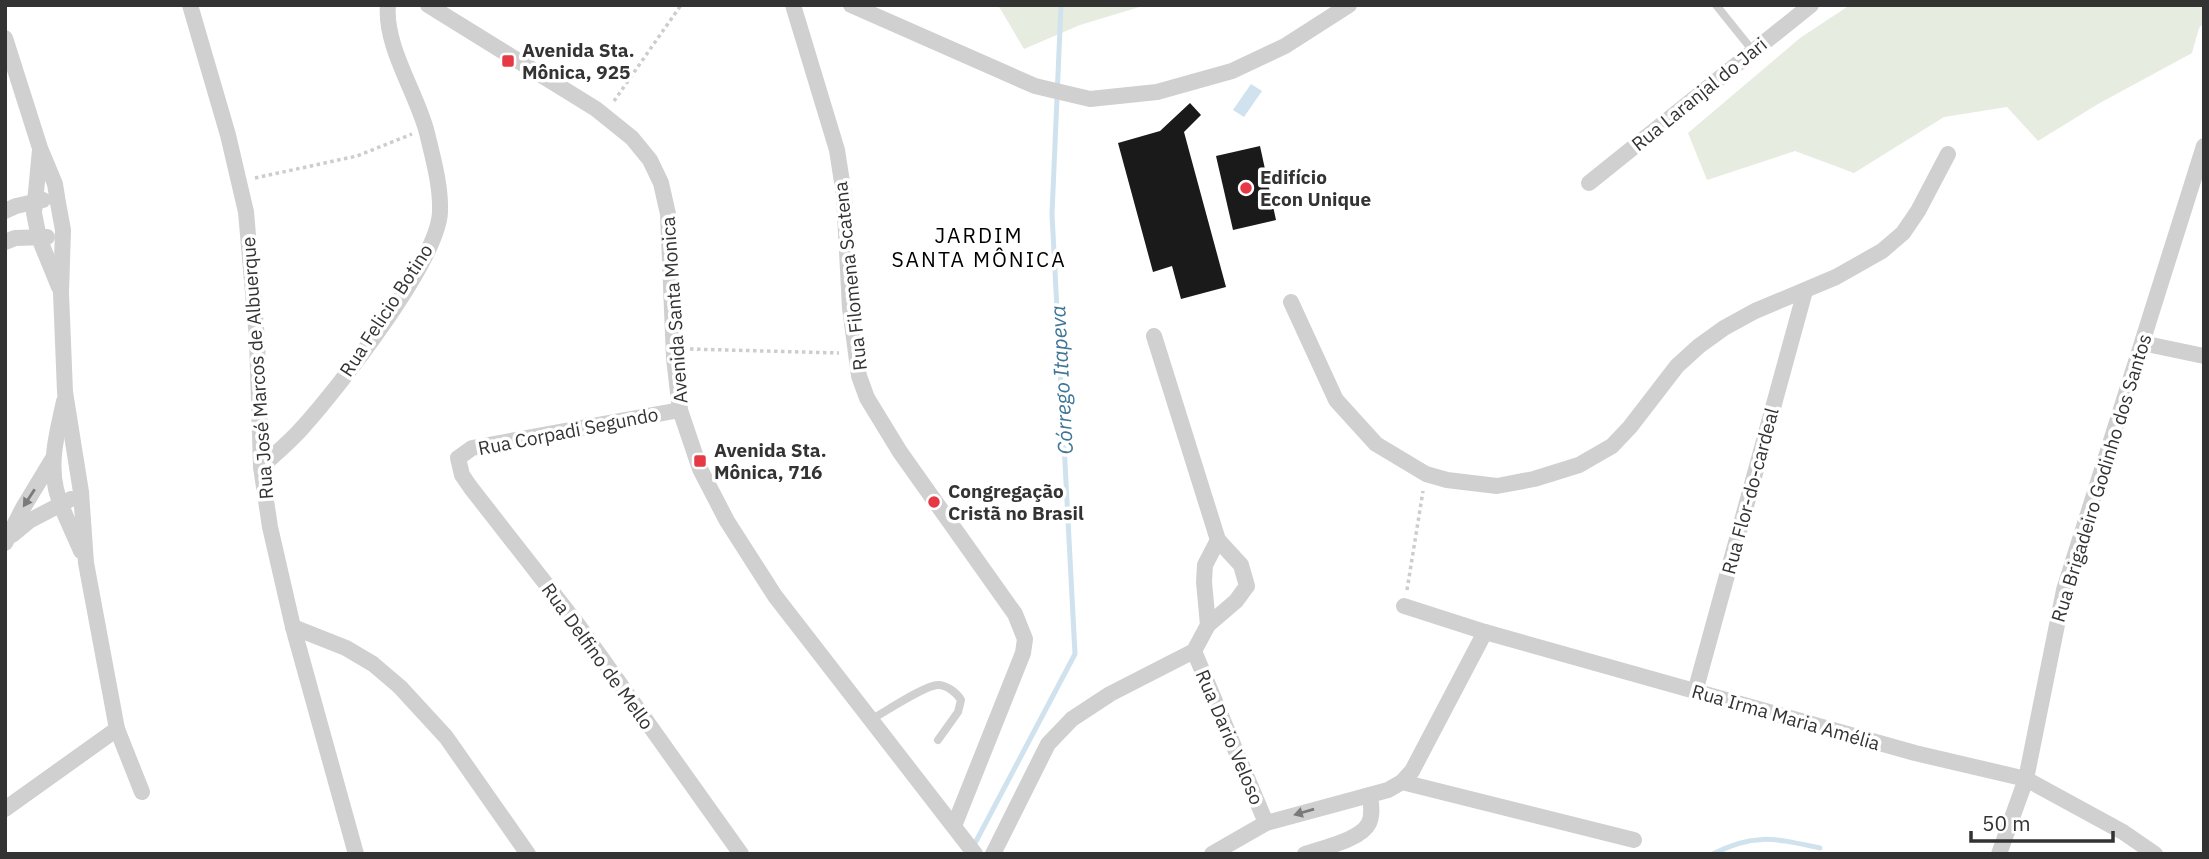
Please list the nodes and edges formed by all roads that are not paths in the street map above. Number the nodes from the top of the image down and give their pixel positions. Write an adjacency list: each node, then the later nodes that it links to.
1 (190, 5): 32 (street, Rua José Marcos de Albuerque)
2 (388, 5): 32 (street, Rua Felicio Botino)
3 (428, 5): 28 (street, Avenida Santa Monica)
4 (793, 5): 53 (street, Rua Filomena Scatena)
5 (851, 5): 6 (street)
6 (1349, 5)
7 (1716, 5): 10 (lane)
8 (1811, 5): 10 (street, Rua Laranjal do Jari)
9 (5, 38): 12 (street)
10 (1753, 51): 14 (street, Rua Laranjal do Jari)
11 (2204, 146): 25 (street, Rua Brigadeiro Godinho dos Santos)
12 (40, 148): 15 (street); 16 (street)
13 (1948, 154): 21 (street)
14 (1589, 183)
15 (35, 201): 16 (street); 17 (street); 20 (street)
16 (58, 203): 18 (street)
17 (5, 211)
18 (63, 230): 20 (street); 22 (street)
19 (8, 237): 20 (street)
20 (39, 238): 22 (street)
21 (1805, 291): 23 (street); 43 (street, Rua Flor-do-cardeal)
22 (61, 293): 27 (street)
23 (1291, 302)
24 (1154, 336): 35 (street)
25 (2142, 343): 26 (street); 47 (street, Rua Brigadeiro Godinho dos Santos)
26 (2204, 356)
27 (65, 392): 29 (street); 30 (street)
28 (680, 410): 31 (street, Rua Corpadi Segundo); 44 (street, Avenida Santa Monica)
29 (76, 455): 30 (street); 33 (street)
30 (53, 458): 34 (street); 36 (street, one-way to 36)
31 (458, 458): 57 (street, Rua Delfino de Mello)
32 (261, 467): 40 (street, Rua José Marcos de Albuerque)
33 (81, 492): 34 (street); 37 (street)
34 (61, 504): 36 (street); 37 (street)
35 (1217, 540): 39 (street); 39 (street)
36 (7, 541)
37 (86, 563): 45 (street)
38 (1404, 606): 41 (street, Rua Irma Maria Amélia)
39 (1208, 625): 42 (street)
40 (293, 628): 55 (street, Rua José Marcos de Albuerque); 56 (street)
41 (1485, 632): 43 (street, Rua Irma Maria Amélia); 48 (street)
42 (1194, 651): 52 (street, Rua Dario Veloso); 59 (street)
43 (1695, 692): 47 (street, Rua Irma Maria Amélia)
44 (872, 719): 46 (lane); 53 (street, Avenida Santa Monica)
45 (117, 729): 49 (street); 51 (street)
46 (938, 740)
47 (2026, 779): 62 (street, Rua Brigadeiro Godinho dos Santos); 63 (street, Rua Irma Maria Amélia)
48 (1402, 782): 50 (street); 54 (street)
49 (142, 792)
50 (1370, 795): 52 (street, one-way to 52); 61 (street)
51 (5, 809)
52 (1266, 823): 60 (street)
53 (958, 832): 58 (street, Avenida Santa Monica)
54 (1634, 840)
55 (356, 854)
56 (528, 854)
57 (741, 854)
58 (975, 854)
59 (993, 854)
60 (1212, 854)
61 (1305, 854)
62 (1999, 854)
63 (2155, 854)

